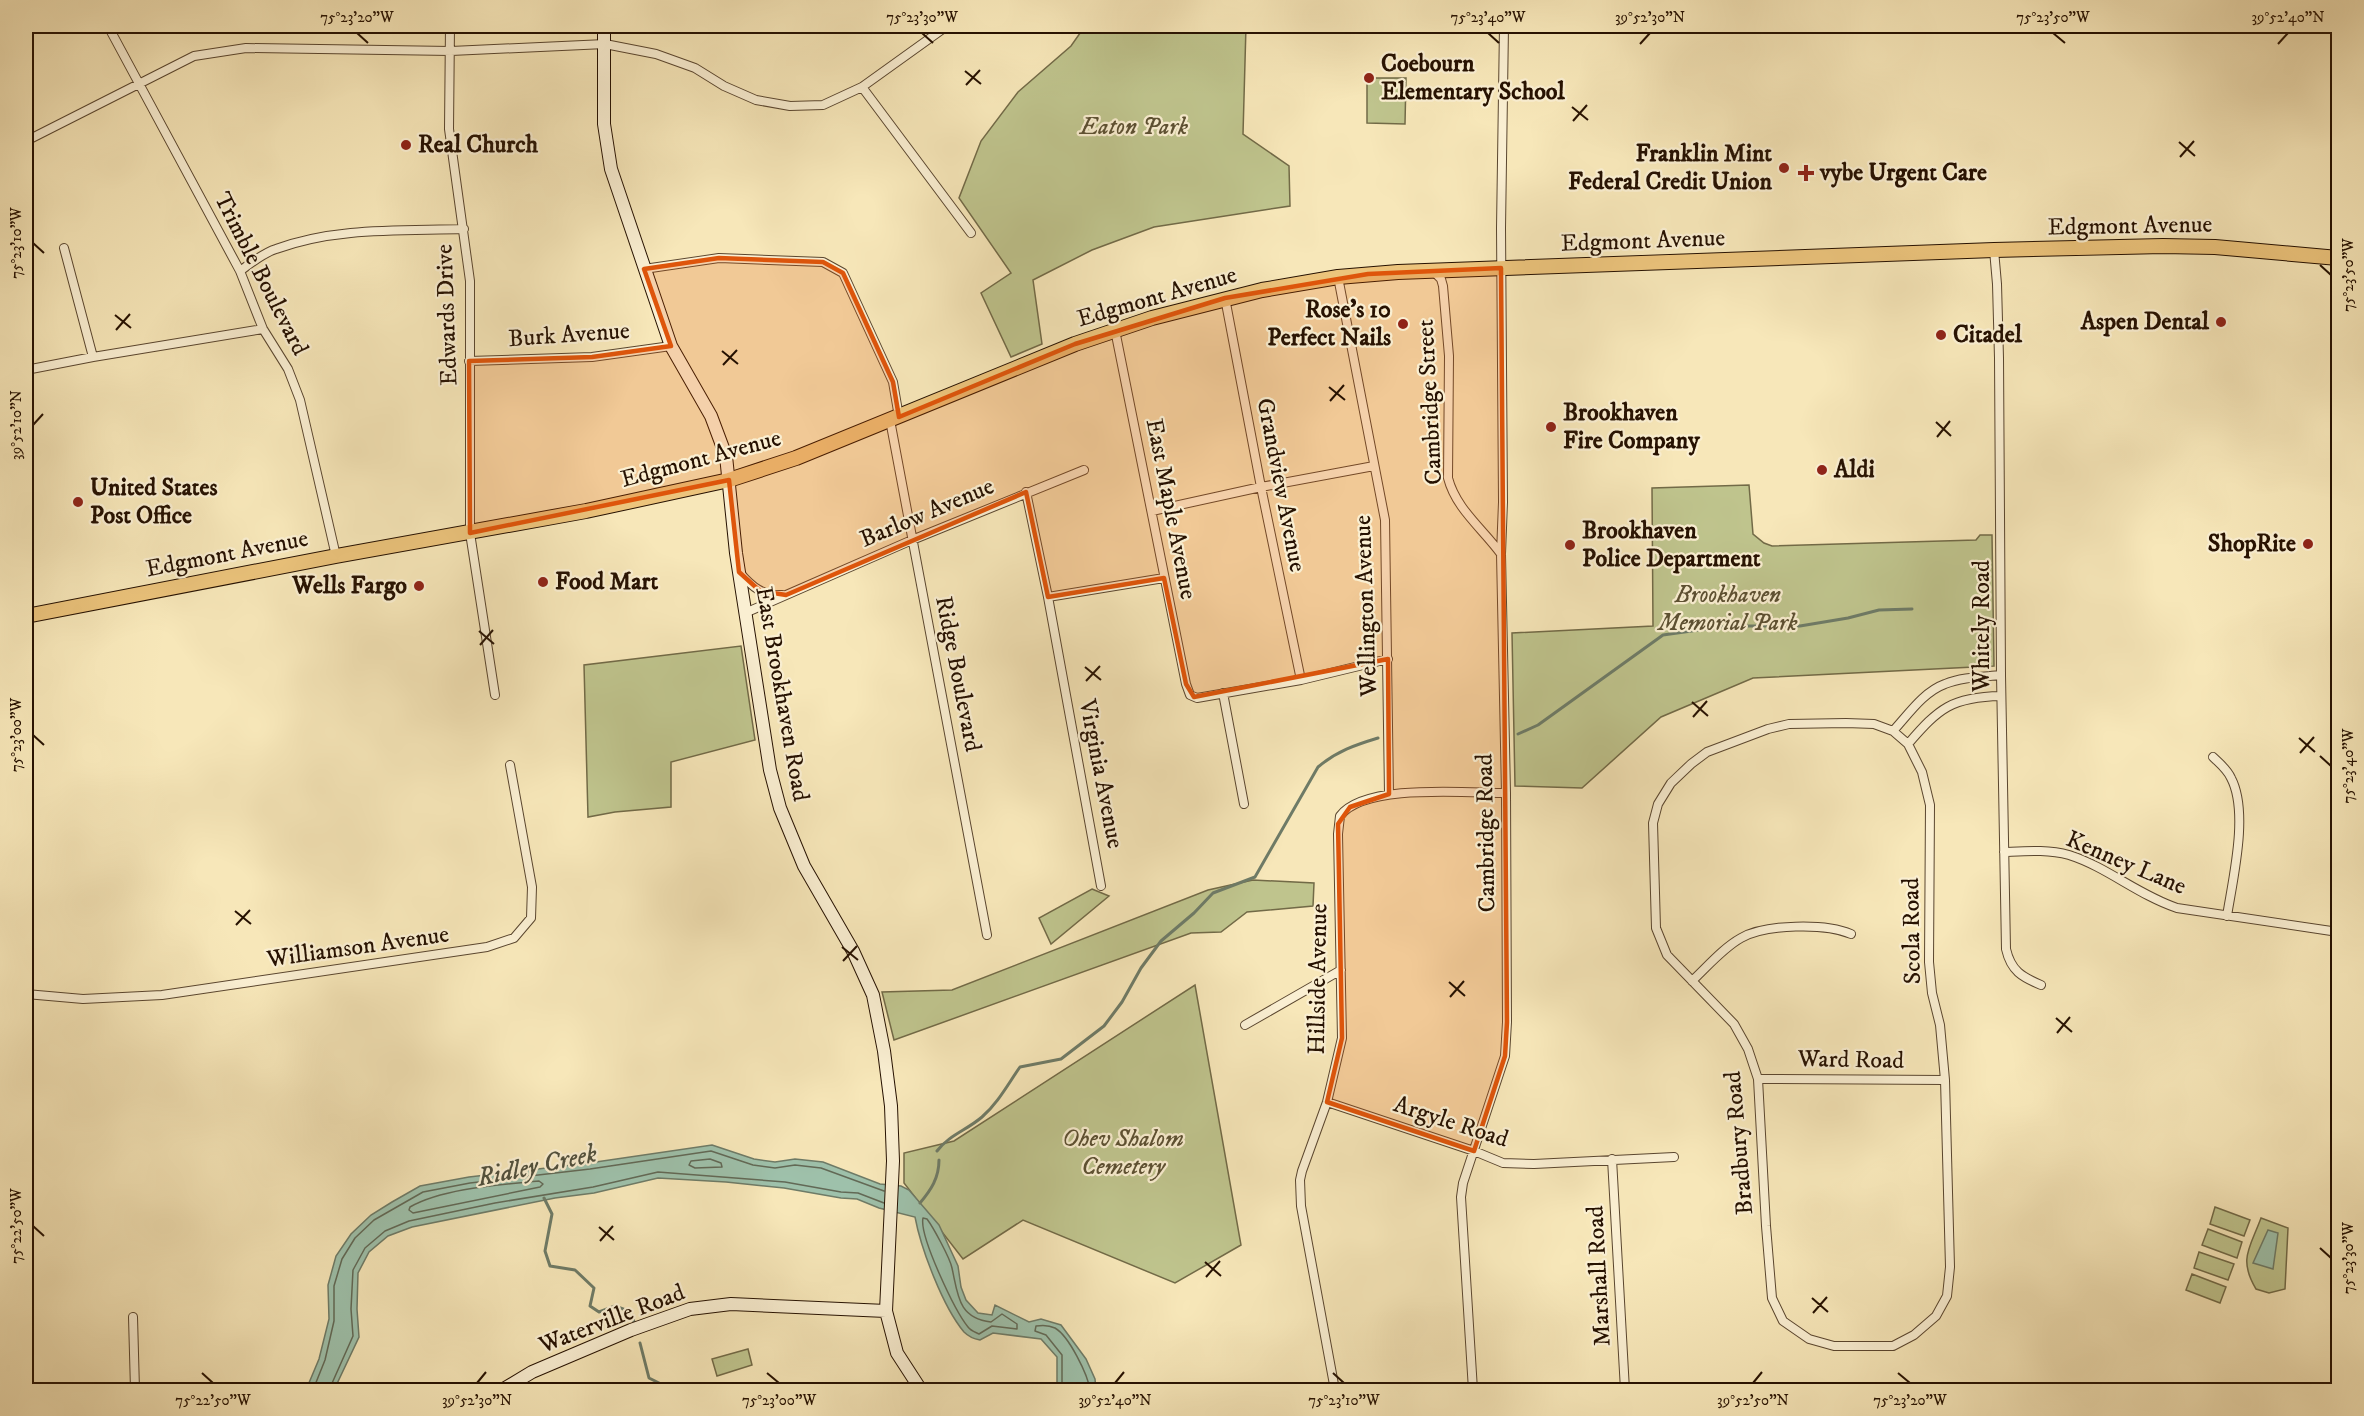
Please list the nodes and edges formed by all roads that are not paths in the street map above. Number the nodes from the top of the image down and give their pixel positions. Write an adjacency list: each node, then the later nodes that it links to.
1 (108, 26): 8 (street, Trimble Boulevard)
2 (450, 26): 7 (street, Edwards Drive)
3 (604, 26): 6 (street, East Brookhaven Road)
4 (947, 26): 9 (street)
5 (1504, 26): 16 (street, Cambridge Road)
6 (605, 44): 7 (street); 9 (street); 17 (street, East Brookhaven Road)
7 (451, 51): 8 (street); 11 (street, Edwards Drive)
8 (138, 83): 10 (street); 18 (street, Trimble Boulevard)
9 (862, 87): 12 (street)
10 (26, 141)
11 (464, 229): 18 (street); 26 (street, Edwards Drive)
12 (971, 233)
13 (64, 248): 25 (street)
14 (1994, 249): 15 (main road, Edgmont Avenue); 16 (main road, Edgmont Avenue); 46 (street, Whitely Road)
15 (2338, 258)
16 (1501, 268): 19 (main road, Edgmont Avenue); 37 (street, Cambridge Road)
17 (644, 269): 24 (street, East Brookhaven Road); 28 (street, Ridge Boulevard)
18 (240, 270): 22 (street, Trimble Boulevard)
19 (1433, 270): 20 (main road, Edgmont Avenue); 37 (street, Cambridge Street)
20 (1338, 277): 21 (main road, Edgmont Avenue); 29 (street, Wellington Avenue)
21 (1225, 298): 23 (main road, Edgmont Avenue); 32 (street, Grandview Avenue)
22 (263, 329): 25 (street); 38 (street, Trimble Boulevard)
23 (1115, 330): 28 (main road, Edgmont Avenue); 34 (street, East Maple Avenue)
24 (671, 346): 26 (street, Burk Avenue); 31 (street, East Brookhaven Road)
25 (93, 357): 27 (street)
26 (469, 361): 35 (street, Edwards Drive)
27 (26, 370)
28 (894, 418): 31 (main road, Edgmont Avenue); 36 (street, Ridge Boulevard)
29 (1374, 466): 32 (street); 45 (street, Wellington Avenue)
30 (1084, 470): 33 (street, Barlow Avenue)
31 (729, 480): 35 (main road, Edgmont Avenue); 39 (street, East Brookhaven Road)
32 (1261, 487): 34 (street); 47 (street, Grandview Avenue)
33 (1026, 492): 36 (street, Barlow Avenue); 42 (street, Virginia Avenue)
34 (1152, 511): 40 (street, East Maple Avenue)
35 (470, 533): 38 (main road, Edgmont Avenue); 49 (street, Edwards Drive)
36 (912, 540): 41 (street, Barlow Avenue); 63 (street, Ridge Boulevard)
37 (1501, 554): 55 (street, Cambridge Road)
38 (336, 556): 44 (main road, Edgmont Avenue)
39 (739, 572): 41 (street); 43 (street, East Brookhaven Road)
40 (1164, 578): 42 (street); 48 (street, East Maple Avenue)
41 (786, 595): 43 (street, Barlow Avenue)
42 (1048, 597): 59 (street, Virginia Avenue)
43 (745, 614): 75 (street, East Brookhaven Road)
44 (26, 616)
45 (1388, 659): 47 (street); 56 (street, Wellington Avenue)
46 (2001, 675): 50 (street, Whitely Road); 51 (street)
47 (1301, 680): 48 (street)
48 (1223, 693): 57 (street)
49 (495, 695)
50 (2001, 696): 52 (street); 58 (street, Whitely Road)
51 (1893, 731): 52 (street); 65 (street, Bradbury Road)
52 (1908, 744): 70 (street, Scola Road)
53 (2213, 757): 60 (street)
54 (510, 765): 67 (street, Williamson Avenue)
55 (1506, 793): 56 (street); 72 (street, Cambridge Road)
56 (1389, 794): 64 (street, Hillside Avenue)
57 (1244, 804)
58 (2004, 852): 60 (street, Kenney Lane); 66 (street, Whitely Road)
59 (1101, 886)
60 (2227, 916): 61 (street, Kenney Lane)
61 (2338, 932)
62 (1851, 934): 65 (street)
63 (987, 935)
64 (1341, 970): 68 (street); 71 (street, Hillside Avenue)
65 (1692, 981): 69 (street, Bradbury Road)
66 (2041, 985)
67 (26, 994)
68 (1245, 1024)
69 (1758, 1079): 70 (street, Ward Road); 77 (street, Bradbury Road)
70 (1945, 1080): 77 (street, Scola Road)
71 (1327, 1102): 72 (street, Argyle Road); 81 (street, Hillside Avenue)
72 (1474, 1151): 74 (street, Argyle Road); 82 (street, Cambridge Road)
73 (1674, 1157): 74 (street, Argyle Road)
74 (1612, 1159): 83 (street, Marshall Road)
75 (886, 1311): 79 (street, Waterville Road); 80 (street, East Brookhaven Road)
76 (133, 1317): 78 (street)
77 (1783, 1321)
78 (135, 1390)
79 (502, 1390)
80 (921, 1390)
81 (1335, 1390)
82 (1473, 1390)
83 (1625, 1390)

